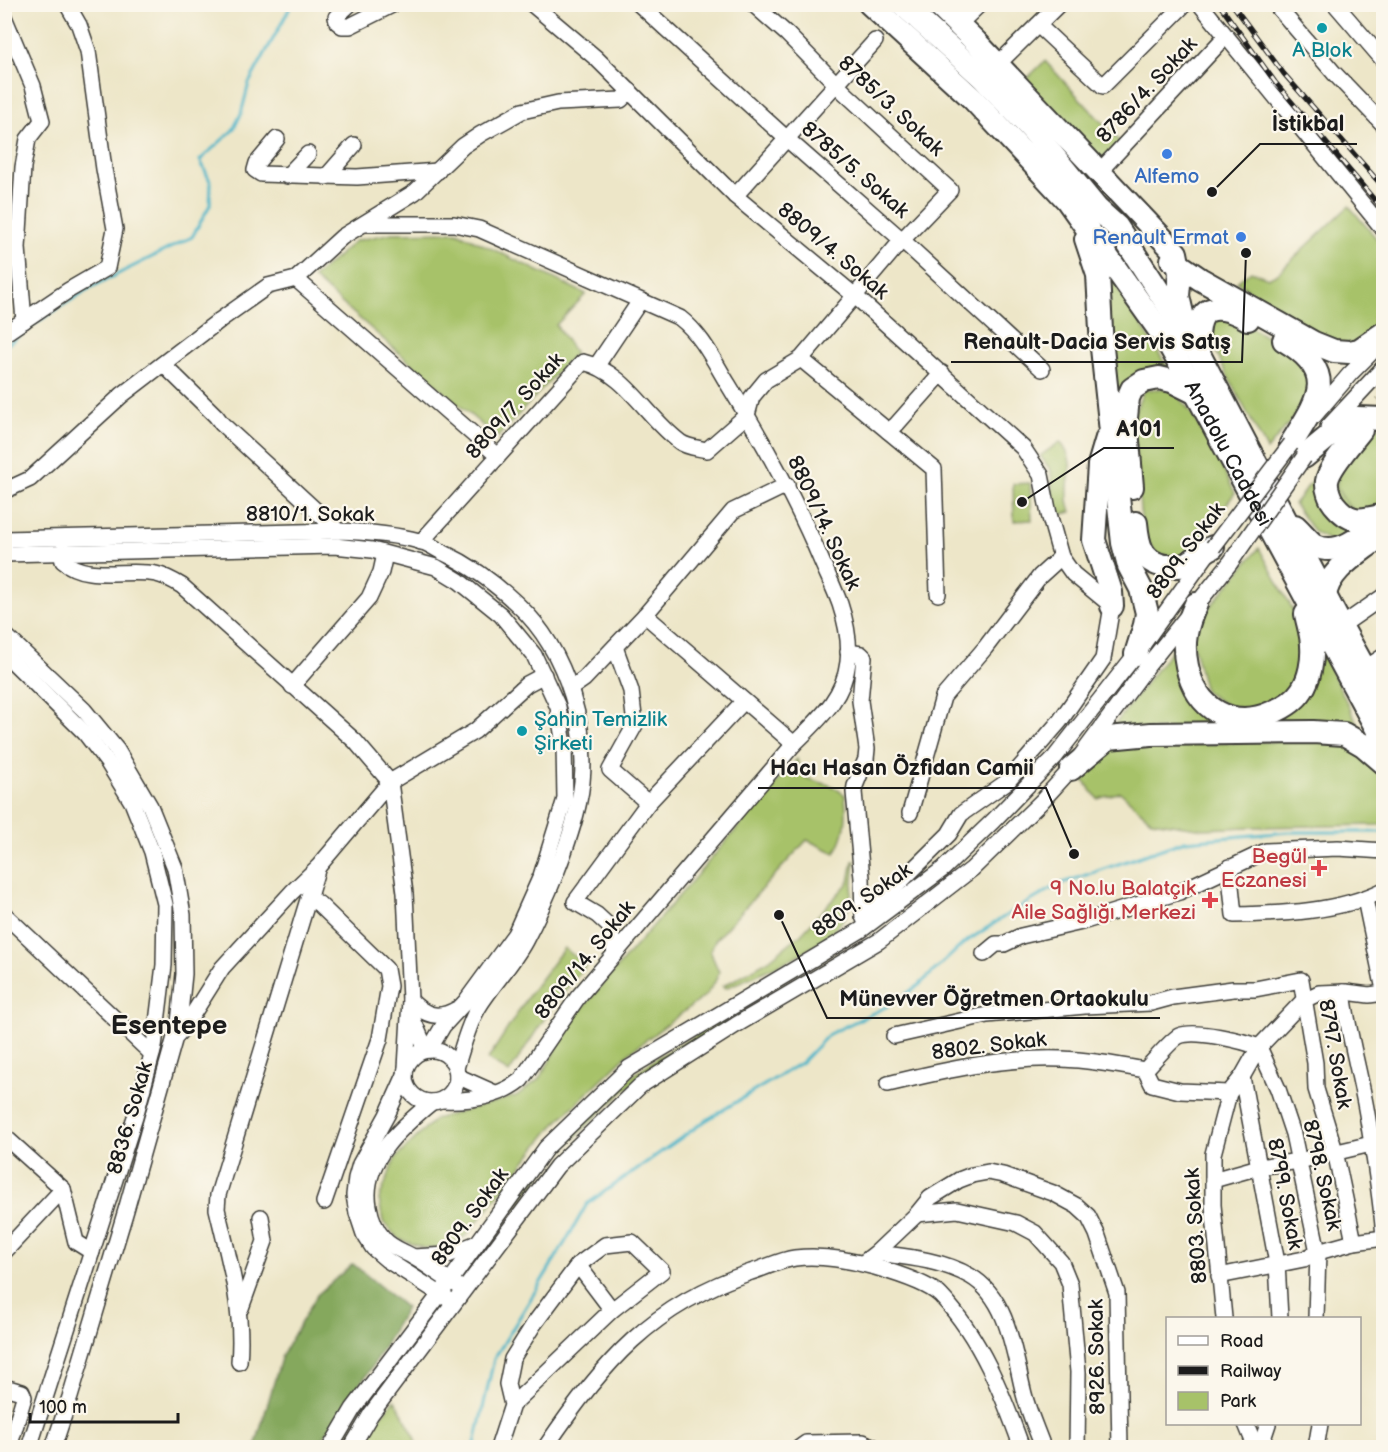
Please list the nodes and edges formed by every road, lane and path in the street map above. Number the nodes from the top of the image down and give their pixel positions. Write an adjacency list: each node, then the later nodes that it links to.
1 (67, 4): 44 (street)
2 (350, 4): 3 (street)
3 (394, 4)
4 (532, 4): 24 (street, 8809/4. Sokak)
5 (639, 4): 27 (street, 8785/5. Sokak)
6 (753, 4): 23 (street, 8785/3. Sokak)
7 (870, 4): 35 (highway, Anadolu Caddesi)
8 (902, 4): 37 (highway, Anadolu Caddesi)
9 (937, 4): 17 (highway)
10 (980, 4): 17 (street)
11 (1059, 4): 18 (street)
12 (1185, 4): 18 (street)
13 (1200, 4): 19 (street)
14 (1275, 4): 25 (street)
15 (1335, 4): 21 (street)
16 (4, 17): 44 (street)
17 (958, 25): 22 (highway)
18 (1038, 25): 22 (street)
19 (1226, 36): 31 (street, 8786/4. Sokak); 38 (street)
20 (875, 41): 23 (street)
21 (1383, 61)
22 (998, 64): 31 (highway)
23 (835, 84): 27 (street); 39 (street, 8785/3. Sokak)
24 (630, 92): 30 (street); 34 (street, 8809/4. Sokak)
25 (1383, 125)
26 (278, 139): 32 (street)
27 (787, 139): 34 (street); 39 (street, 8785/5. Sokak)
28 (354, 146): 33 (street)
29 (308, 154): 32 (street)
30 (438, 171): 33 (street); 36 (street)
31 (1098, 173): 40 (highway)
32 (287, 176): 33 (street)
33 (326, 177)
34 (735, 196): 42 (street, 8809/4. Sokak)
35 (1067, 200): 56 (highway, Anadolu Caddesi); 59 (highway)
36 (366, 224): 41 (street); 43 (street, 8809/14. Sokak)
37 (1117, 227): 40 (highway); 45 (highway, Anadolu Caddesi)
38 (1383, 230)
39 (902, 240): 42 (street); 54 (street, 8785/5. Sokak)
40 (1178, 263): 45 (highway); 46 (highway)
41 (296, 279): 51 (street); 63 (street)
42 (855, 296): 50 (street); 55 (street, 8809/4. Sokak)
43 (640, 301): 52 (street); 57 (street, 8809/14. Sokak)
44 (24, 321): 47 (street)
45 (1186, 333): 49 (highway, Anadolu Caddesi)
46 (1383, 333)
47 (4, 334)
48 (1383, 341): 62 (street, 8809. Sokak)
49 (1200, 356): 62 (highway); 66 (highway, Anadolu Caddesi)
50 (801, 359): 57 (street); 61 (street)
51 (163, 364): 65 (street); 68 (street)
52 (597, 365): 57 (street, 8809/7. Sokak); 63 (street, 8809/7. Sokak)
53 (1383, 367): 62 (street, 8809. Sokak)
54 (1042, 369)
55 (942, 373): 61 (street); 76 (street, 8809/4. Sokak)
56 (1196, 393): 72 (highway); 77 (highway, Anadolu Caddesi)
57 (747, 416): 64 (street, 8809/14. Sokak)
58 (1383, 419): 62 (highway)
59 (1110, 425): 82 (highway); 89 (highway)
60 (1360, 430): 67 (highway)
61 (888, 431): 78 (street)
62 (1297, 451): 72 (street, 8809. Sokak, bridge); 81 (street, 8809. Sokak, bridge)
63 (498, 456): 71 (street, 8809/7. Sokak)
64 (786, 486): 83 (street); 87 (street, 8809/14. Sokak)
65 (4, 491)
66 (1283, 514): 67 (highway); 80 (highway, Anadolu Caddesi)
67 (1383, 516)
68 (338, 531): 70 (street, 8810/1. Sokak); 71 (street, 8810/1. Sokak)
69 (1383, 534): 80 (highway)
70 (4, 539)
71 (422, 542): 94 (street, 8810/1. Sokak)
72 (1213, 547): 89 (street, 8809. Sokak)
73 (61, 552): 74 (street, 8810/1. Sokak); 75 (street, 8810/1. Sokak); 93 (street)
74 (4, 554)
75 (386, 554): 92 (street, 8810/1. Sokak); 93 (street)
76 (1061, 557): 82 (street); 103 (street)
77 (1300, 589): 81 (highway); 97 (highway, Anadolu Caddesi)
78 (938, 594)
79 (1383, 596): 84 (street)
80 (1325, 597): 84 (highway, Anadolu Caddesi)
81 (1196, 604): 100 (street, 8809. Sokak)
82 (1112, 606): 111 (street)
83 (645, 615): 86 (street); 95 (street)
84 (1341, 626): 91 (highway, Anadolu Caddesi)
85 (4, 634): 122 (street, 8836. Sokak)
86 (615, 647): 94 (street); 102 (street)
87 (848, 652): 98 (street, 8809/14. Sokak); 111 (street)
88 (4, 653): 125 (street)
89 (1136, 654): 111 (street, 8809. Sokak)
90 (1383, 656): 91 (street)
91 (1364, 669): 96 (highway, Anadolu Caddesi)
92 (544, 675): 101 (street); 120 (street, 8810/1. Sokak)
93 (292, 686): 101 (street)
94 (571, 688): 128 (street, 8810/1. Sokak)
95 (744, 701): 98 (street); 102 (street)
96 (1383, 704)
97 (1383, 742)
98 (794, 744): 114 (street, 8809/14. Sokak)
99 (1383, 763): 100 (highway)
100 (1071, 769): 112 (street, 8809. Sokak)
101 (390, 782): 105 (street); 119 (street)
102 (648, 803): 114 (street)
103 (910, 813)
104 (1383, 851): 106 (street)
105 (318, 867): 108 (street); 122 (street)
106 (1229, 867): 109 (street); 115 (street)
107 (1383, 890): 109 (street)
108 (309, 897): 141 (street); 162 (street)
109 (1365, 899): 113 (street)
110 (4, 914): 125 (street)
111 (865, 921): 112 (street); 146 (street, 8809. Sokak)
112 (879, 941): 158 (street, 8809. Sokak)
113 (1379, 944): 117 (street)
114 (615, 954): 131 (street, 8809/14. Sokak)
115 (984, 954)
116 (1342, 992): 117 (street); 118 (street); 135 (street)
117 (1383, 992)
118 (1299, 1005): 121 (street, 8797. Sokak); 123 (street, 8803. Sokak); 136 (street, 8797. Sokak)
119 (410, 1006): 120 (street); 124 (street); 127 (street)
120 (460, 1008): 124 (street, 8810/1. Sokak)
121 (894, 1036)
122 (175, 1037): 176 (street, 8836. Sokak)
123 (1259, 1047): 126 (street); 129 (street, 8803. Sokak); 137 (street, 8798. Sokak)
124 (428, 1050): 127 (street); 128 (street)
125 (152, 1054): 148 (street)
126 (1145, 1070): 130 (street, 8802. Sokak); 132 (street)
127 (405, 1072): 133 (street); 155 (street)
128 (457, 1072): 131 (street); 133 (street)
129 (1242, 1077): 132 (street, 8803. Sokak); 138 (street, 8799. Sokak)
130 (888, 1084)
131 (495, 1093): 133 (street, 8809/14. Sokak)
132 (1229, 1093): 139 (street, 8803. Sokak)
133 (437, 1101): 151 (street)
134 (4, 1136): 140 (street)
135 (1377, 1142): 136 (street); 144 (street)
136 (1335, 1151): 137 (street); 145 (street, 8797. Sokak)
137 (1299, 1161): 138 (street); 149 (street, 8798. Sokak)
138 (1259, 1167): 139 (street); 153 (street, 8799. Sokak)
139 (1213, 1179): 156 (street, 8803. Sokak)
140 (63, 1189): 147 (street); 148 (street)
141 (324, 1202)
142 (916, 1214): 150 (street, 8926. Sokak); 184 (street); 185 (street, 8926. Sokak)
143 (261, 1217): 162 (street)
144 (1383, 1238): 145 (street)
145 (1354, 1242): 149 (street)
146 (477, 1243): 151 (street); 157 (street, 8809. Sokak)
147 (4, 1252)
148 (92, 1252): 175 (street)
149 (1318, 1252): 153 (street); 166 (street, 8798. Sokak)
150 (876, 1253): 152 (street, 8926. Sokak); 173 (street)
151 (413, 1257): 157 (street)
152 (863, 1263): 180 (street); 183 (street)
153 (1277, 1263): 156 (street); 165 (street, 8799. Sokak)
154 (578, 1265): 161 (street); 161 (street); 169 (street)
155 (414, 1276): 159 (street); 163 (street)
156 (1219, 1276): 164 (street, 8803. Sokak)
157 (450, 1281): 158 (street); 159 (street, 8809. Sokak)
158 (464, 1290): 160 (street, 8809. Sokak)
159 (440, 1294): 160 (street); 163 (street, 8809. Sokak)
160 (454, 1303): 178 (street, 8809. Sokak)
161 (612, 1310): 169 (street)
162 (239, 1314): 167 (street)
163 (423, 1316): 177 (street, 8809. Sokak)
164 (1224, 1317)
165 (1280, 1317)
166 (1316, 1317)
167 (239, 1362)
168 (4, 1387): 174 (street)
169 (512, 1405): 179 (street)
170 (1246, 1425): 186 (street)
171 (1268, 1425): 186 (street)
172 (1320, 1425): 187 (street)
173 (1041, 1442)
174 (9, 1448)
175 (29, 1448)
176 (53, 1448)
177 (330, 1448)
178 (351, 1448)
179 (498, 1448)
180 (545, 1448)
181 (799, 1448): 182 (street)
182 (876, 1448)
183 (1022, 1448)
184 (1077, 1448)
185 (1120, 1448)
186 (1258, 1448)
187 (1317, 1448)

